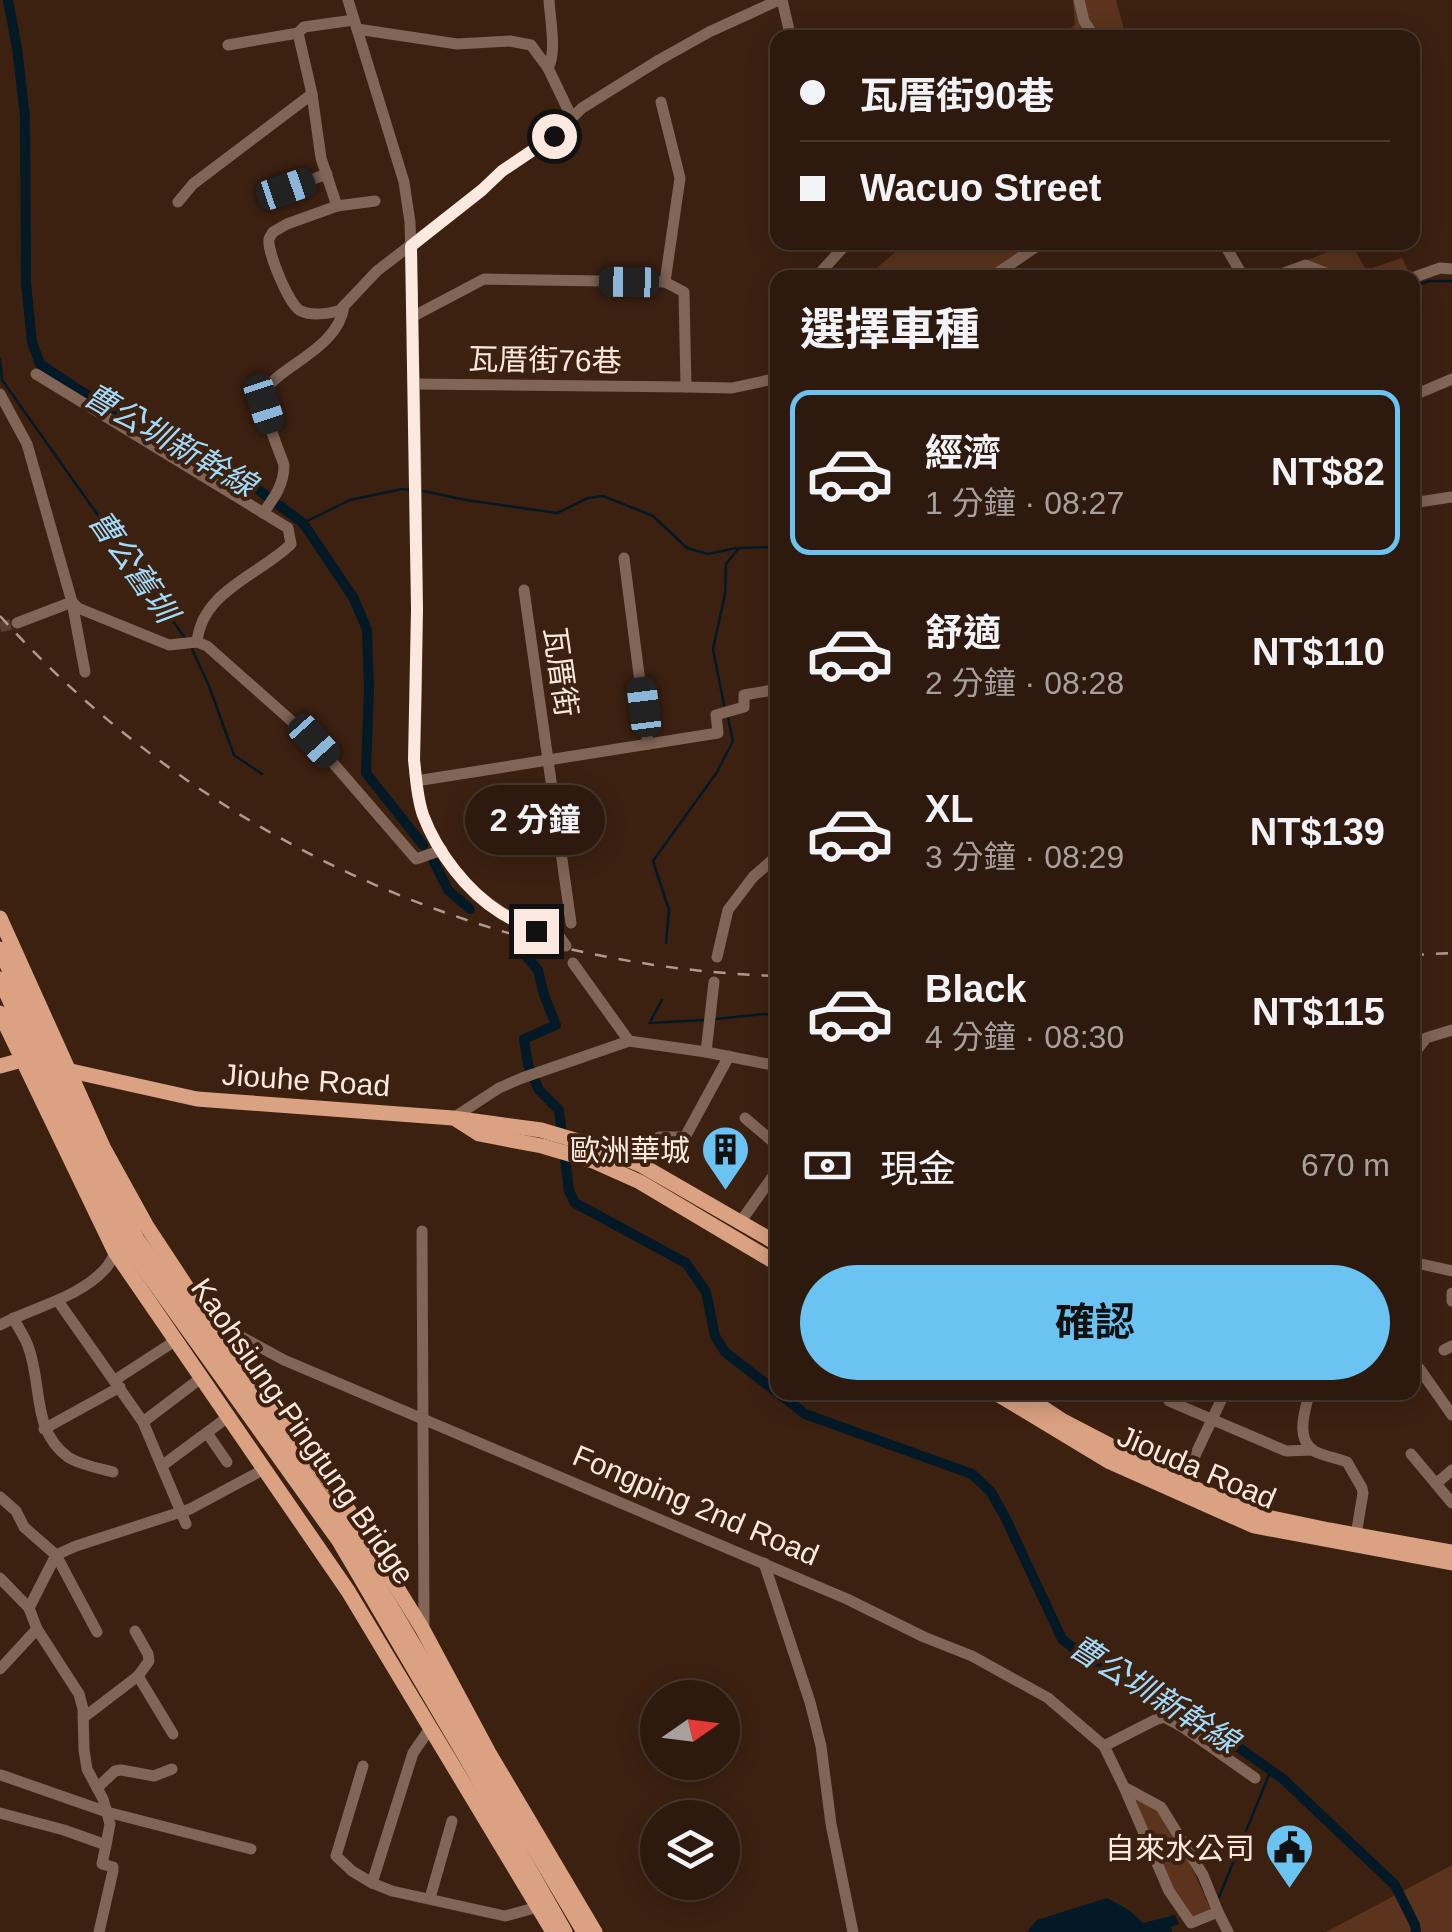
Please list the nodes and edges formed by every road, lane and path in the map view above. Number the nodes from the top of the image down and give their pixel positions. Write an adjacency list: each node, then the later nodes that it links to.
1 (348, 0): 6 (street)
2 (549, 0): 11 (street)
3 (780, 0): 5 (street); 7 (street)
4 (1079, 0): 8 (street)
5 (755, 6): 14 (street)
6 (355, 24): 9 (street); 11 (street); 20 (street)
7 (789, 30)
8 (1089, 30)
9 (298, 33): 10 (street); 12 (street)
10 (228, 45)
11 (548, 68): 14 (street)
12 (312, 94): 15 (street); 18 (street)
13 (661, 102): 29 (street)
14 (572, 118): 20 (street)
15 (327, 174): 16 (street); 19 (street)
16 (286, 189)
17 (374, 201): 19 (street)
18 (178, 202)
19 (337, 206): 30 (street)
20 (411, 246): 30 (street); 31 (street)
21 (841, 250): 24 (street)
22 (1031, 250): 25 (street)
23 (1452, 269): 28 (street)
24 (823, 270)
25 (1002, 270)
26 (1292, 270): 27 (street)
27 (1319, 270)
28 (1420, 275)
29 (665, 282): 31 (street); 36 (street)
30 (344, 306): 41 (street)
31 (412, 317): 35 (street)
32 (36, 374): 41 (street)
33 (1452, 378): 37 (street)
34 (770, 380): 36 (street, 瓦厝街76巷)
35 (413, 384): 36 (street, 瓦厝街76巷); 51 (street)
36 (681, 387)
37 (1420, 392)
38 (0, 394): 44 (street)
39 (1452, 497): 40 (street)
40 (1420, 502)
41 (265, 510): 46 (street)
42 (624, 558): 49 (street)
43 (524, 590): 50 (street, 瓦厝街)
44 (72, 602): 45 (street); 46 (street); 47 (street)
45 (17, 623)
46 (194, 642): 52 (street)
47 (85, 672)
48 (770, 690): 49 (street, 瓦厝街)
49 (648, 744): 50 (street, 瓦厝街)
50 (548, 760): 51 (street, 瓦厝街); 55 (street, 瓦厝街)
51 (416, 781): 52 (street)
52 (442, 850): 56 (street)
53 (770, 862): 58 (street)
54 (0, 918): 71 (main road, Fongping 2nd Road)
55 (571, 923)
56 (566, 946)
57 (0, 949): 153 (main road, Kaohsiung-Pingtung Bridge, bridge)
58 (717, 958)
59 (572, 963): 64 (street)
60 (0, 979): 152 (main road, Kaohsiung-Pingtung Bridge, bridge)
61 (714, 982): 66 (street)
62 (0, 1012): 68 (main road)
63 (1452, 1030): 65 (street)
64 (629, 1041): 66 (street); 72 (street)
65 (1420, 1046)
66 (706, 1052): 67 (street)
67 (729, 1056): 69 (street); 74 (street)
68 (22, 1060): 70 (main road); 71 (main road, Jiouhe Road); 82 (main road)
69 (770, 1064)
70 (0, 1066)
71 (70, 1071): 72 (main road, Jiouhe Road); 79 (main road, Fongping 2nd Road)
72 (453, 1118): 76 (main road, Jiouhe Road)
73 (744, 1118): 75 (street)
74 (659, 1137)
75 (770, 1139)
76 (594, 1154): 78 (main road); 83 (main road)
77 (770, 1180): 78 (street)
78 (741, 1221): 81 (main road)
79 (146, 1224): 82 (street); 88 (main road, Fongping 2nd Road)
80 (422, 1230): 101 (street)
81 (770, 1239)
82 (115, 1252): 86 (street); 90 (main road)
83 (770, 1259)
84 (1420, 1264): 85 (street)
85 (1452, 1271)
86 (58, 1301): 87 (street); 93 (street)
87 (13, 1318): 89 (street); 104 (street)
88 (210, 1319): 101 (street, Fongping 2nd Road); 125 (main road, Fongping 2nd Road)
89 (0, 1326)
90 (176, 1341): 92 (main road); 93 (street)
91 (1420, 1369): 99 (street)
92 (201, 1378): 100 (main road); 103 (street)
93 (118, 1384): 103 (street); 104 (street)
94 (1007, 1400): 122 (main road, Jiouda Road)
95 (1042, 1400): 113 (main road, Jiouda Road)
96 (1220, 1400): 102 (street)
97 (1308, 1400): 106 (street)
98 (1169, 1401): 102 (street)
99 (1452, 1415)
100 (228, 1417): 105 (street); 132 (main road)
101 (421, 1419): 121 (street, Fongping 2nd Road); 125 (street)
102 (1211, 1420): 106 (street); 113 (street)
103 (143, 1422): 109 (street)
104 (44, 1430): 111 (street)
105 (207, 1432): 108 (street); 109 (street)
106 (1313, 1450): 118 (street)
107 (1411, 1454): 114 (street)
108 (226, 1462)
109 (163, 1465): 117 (street)
110 (1452, 1470): 114 (street)
111 (113, 1472)
112 (257, 1473): 117 (street)
113 (1182, 1483): 118 (main road, Jiouda Road)
114 (1436, 1484): 116 (street)
115 (0, 1497): 120 (street)
116 (1452, 1502)
117 (184, 1518): 120 (street)
118 (1356, 1535): 119 (main road, Jiouda Road)
119 (1452, 1552)
120 (56, 1555): 124 (street); 128 (street)
121 (764, 1563): 134 (street, Fongping 2nd Road); 155 (street)
122 (1452, 1563)
123 (2, 1586): 124 (street)
124 (29, 1608): 126 (street)
125 (422, 1628): 154 (main road, Fongping 2nd Road)
126 (37, 1629): 129 (street); 131 (street)
127 (135, 1631): 130 (street)
128 (98, 1632)
129 (0, 1669)
130 (138, 1676): 131 (street); 133 (street)
131 (84, 1718): 140 (street)
132 (430, 1728): 146 (street); 148 (main road)
133 (174, 1734)
134 (1104, 1746): 138 (street); 139 (street, Fongping 2nd Road)
135 (363, 1766): 146 (street)
136 (172, 1768): 140 (street)
137 (1, 1776): 141 (street)
138 (1256, 1778)
139 (1124, 1787): 149 (street); 149 (street, Fongping 2nd Road)
140 (97, 1788): 141 (street)
141 (107, 1812): 144 (street); 145 (street)
142 (0, 1813): 144 (street)
143 (452, 1821): 147 (street)
144 (106, 1846): 150 (street)
145 (250, 1849)
146 (372, 1883): 147 (street)
147 (430, 1898): 148 (street)
148 (538, 1907): 151 (main road)
149 (1218, 1912): 156 (street)
150 (99, 1932)
151 (553, 1932)
152 (565, 1932)
153 (584, 1932)
154 (595, 1932)
155 (852, 1932)
156 (1228, 1932)

